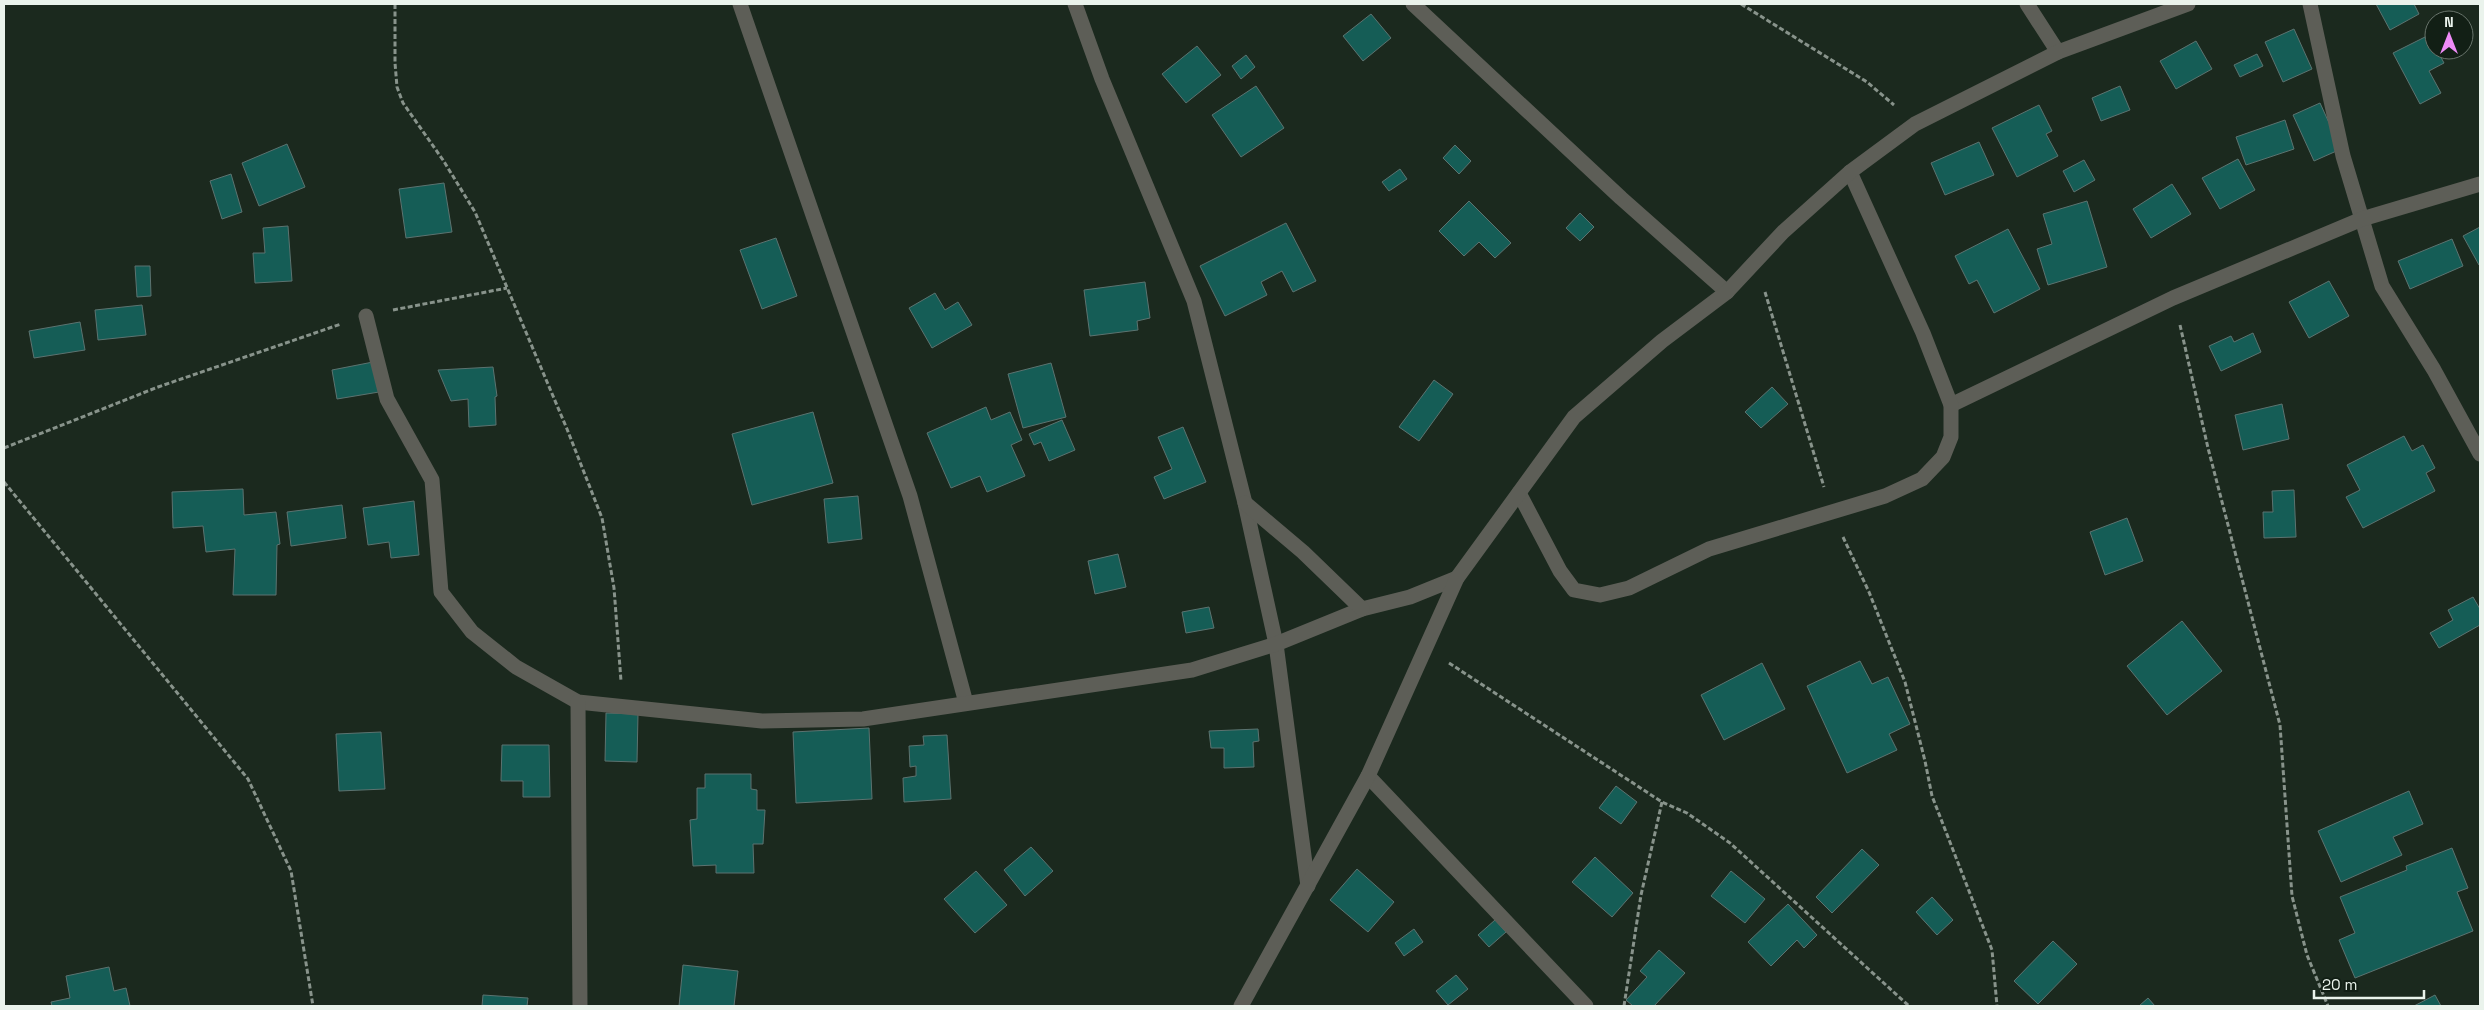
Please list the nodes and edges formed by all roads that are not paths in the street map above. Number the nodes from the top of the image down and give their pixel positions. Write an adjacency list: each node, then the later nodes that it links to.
1 (740, 4): 21 (street)
2 (1075, 4): 16 (street)
3 (1413, 4): 11 (street)
4 (2026, 4): 7 (street)
5 (2188, 4): 7 (street)
6 (2310, 4): 10 (street)
7 (2058, 52): 8 (street)
8 (1850, 172): 11 (street); 13 (street)
9 (2480, 184): 10 (street)
10 (2362, 219): 13 (street); 14 (street)
11 (1727, 292): 15 (street)
12 (366, 316): 20 (street)
13 (1950, 405): 15 (street)
14 (2480, 454)
15 (1518, 493): 17 (street)
16 (1245, 503): 18 (street); 19 (street)
17 (1457, 578): 18 (street); 22 (street)
18 (1362, 609): 19 (street)
19 (1276, 644): 21 (street); 23 (street)
20 (578, 702): 21 (street); 24 (street)
21 (966, 703)
22 (1368, 776): 23 (street); 26 (street)
23 (1308, 886): 25 (street)
24 (580, 1006)
25 (1241, 1006)
26 (1586, 1006)

